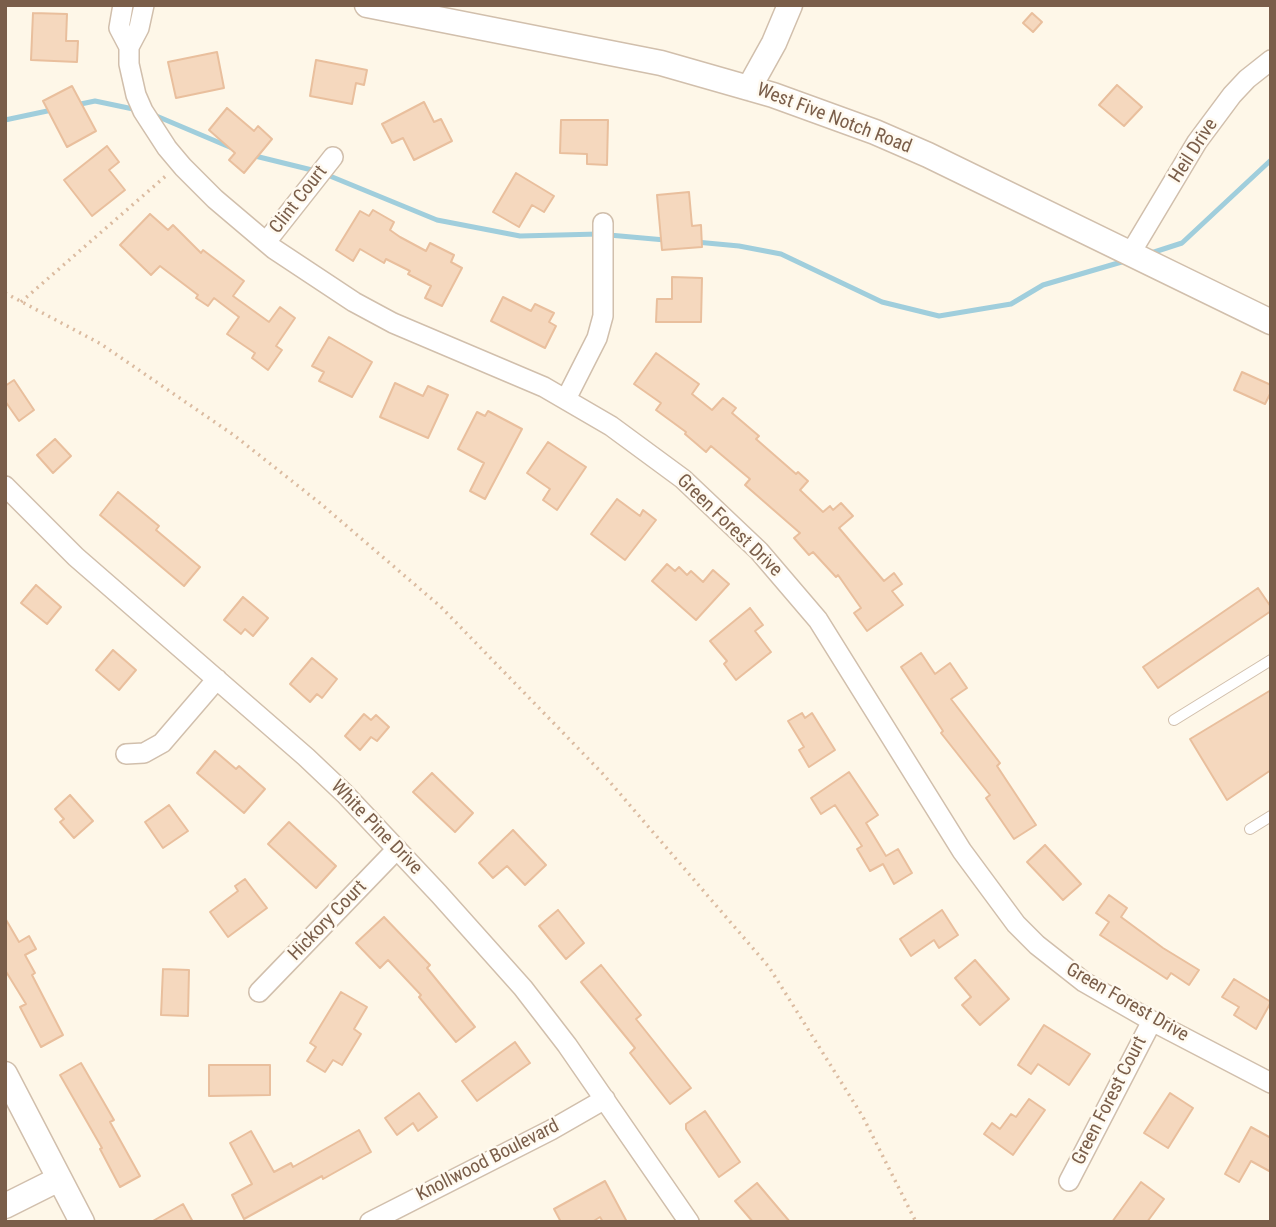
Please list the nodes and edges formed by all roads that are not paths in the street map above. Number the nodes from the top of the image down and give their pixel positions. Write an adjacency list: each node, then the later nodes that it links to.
1 (123, 5): 5 (street, Green Forest Drive)
2 (144, 5): 5 (street, Green Forest Drive)
3 (367, 5): 7 (street, West Five Notch Road)
4 (790, 5): 7 (street)
5 (129, 47): 10 (street, Green Forest Drive)
6 (1271, 60): 11 (street, Heil Drive)
7 (749, 88): 11 (street, West Five Notch Road)
8 (333, 157): 10 (street, Clint Court)
9 (603, 223): 13 (street)
10 (266, 242): 13 (street, Green Forest Drive)
11 (1130, 254): 12 (street, West Five Notch Road)
12 (1271, 322)
13 (566, 399): 23 (street, Green Forest Drive)
14 (5, 486): 16 (street, White Pine Drive)
15 (1271, 660): 17 (lane)
16 (217, 679): 18 (street); 21 (street, White Pine Drive)
17 (1174, 720)
18 (126, 754)
19 (1271, 816): 20 (lane)
20 (1250, 829)
21 (397, 849): 22 (street, Hickory Court); 26 (street, White Pine Drive)
22 (259, 992)
23 (1152, 1021): 25 (street, Green Forest Drive); 28 (street, Green Forest Court)
24 (5, 1074): 27 (street)
25 (1271, 1083)
26 (605, 1100): 31 (street, Knollwood Boulevard); 32 (street, White Pine Drive)
27 (59, 1179): 29 (street); 30 (street)
28 (1069, 1181)
29 (5, 1206)
30 (82, 1222)
31 (370, 1222)
32 (689, 1222)

